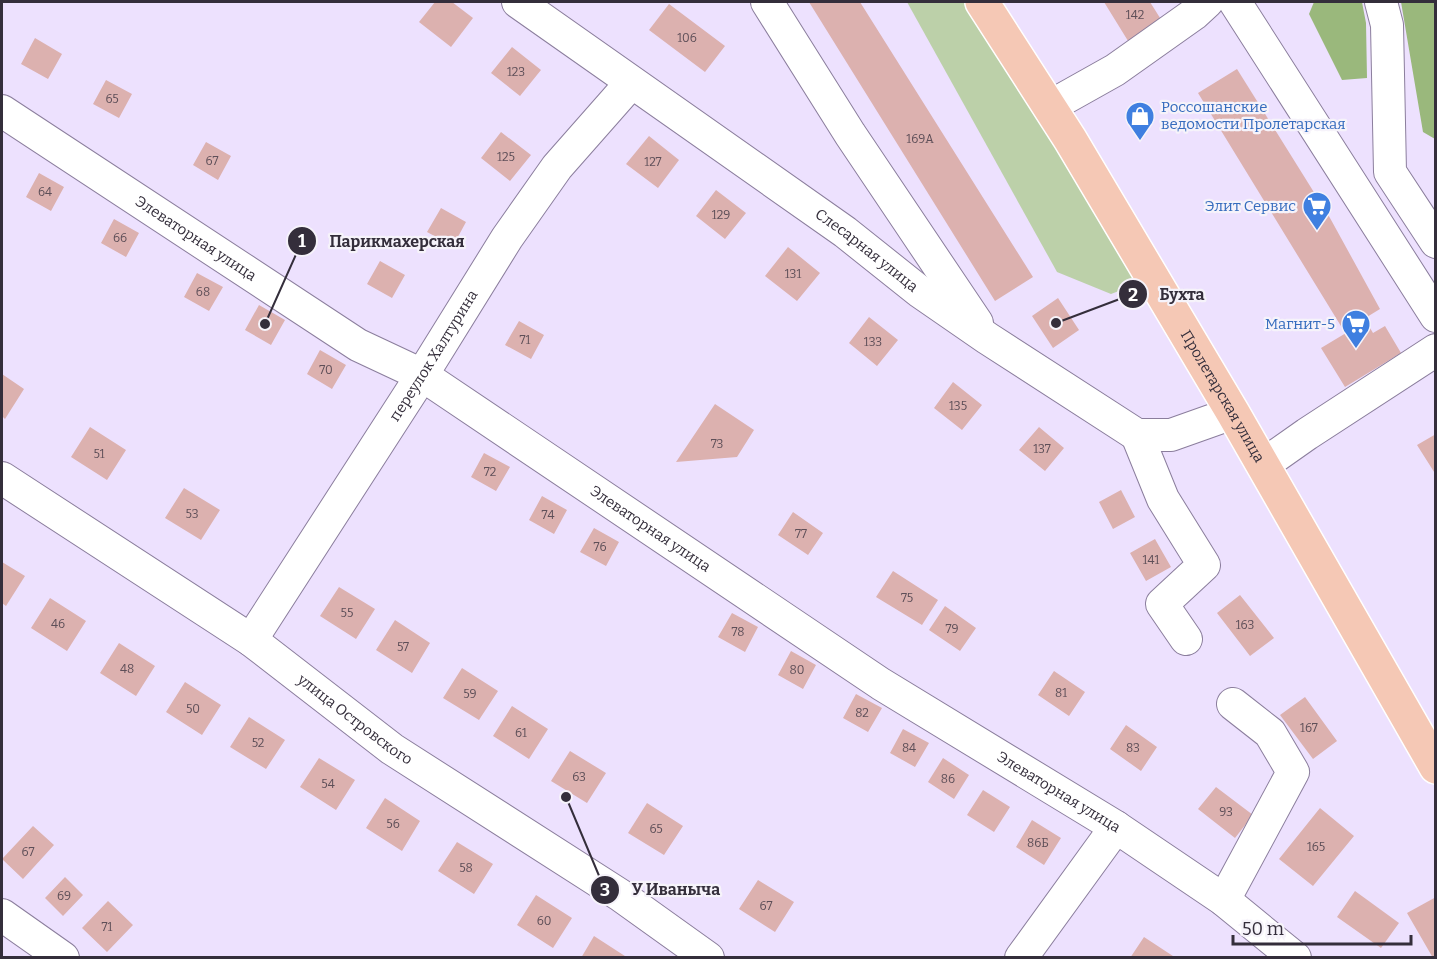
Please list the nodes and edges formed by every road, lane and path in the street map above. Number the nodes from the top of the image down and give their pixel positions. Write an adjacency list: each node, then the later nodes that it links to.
1 (518, 2): 7 (street, Слесарная улица)
2 (767, 2): 12 (street)
3 (982, 2): 8 (main road, Пролетарская улица)
4 (1207, 2): 8 (street)
5 (1235, 2): 11 (street)
6 (1382, 2): 10 (street)
7 (631, 82): 12 (street, Слесарная улица); 14 (street, переулок Халтурина)
8 (1049, 107): 15 (main road, Пролетарская улица)
9 (2, 111): 14 (street, Элеваторная улица)
10 (1436, 242)
11 (1436, 316)
12 (987, 338): 16 (street, Слесарная улица)
13 (1436, 350): 17 (street)
14 (422, 375): 20 (street, переулок Халтурина); 23 (street, Элеваторная улица)
15 (1233, 413): 16 (street); 17 (main road, Пролетарская улица)
16 (1137, 435): 19 (street)
17 (1263, 465): 22 (main road, Пролетарская улица)
18 (2, 478): 20 (street, улица Островского)
19 (1186, 639)
20 (251, 640): 27 (street, улица Островского)
21 (1233, 704): 24 (street)
22 (1436, 767)
23 (1116, 827): 24 (street, Элеваторная улица); 28 (street)
24 (1224, 900): 29 (street, Элеваторная улица)
25 (2, 915): 26 (street)
26 (63, 957)
27 (708, 957)
28 (1021, 957)
29 (1295, 957)

